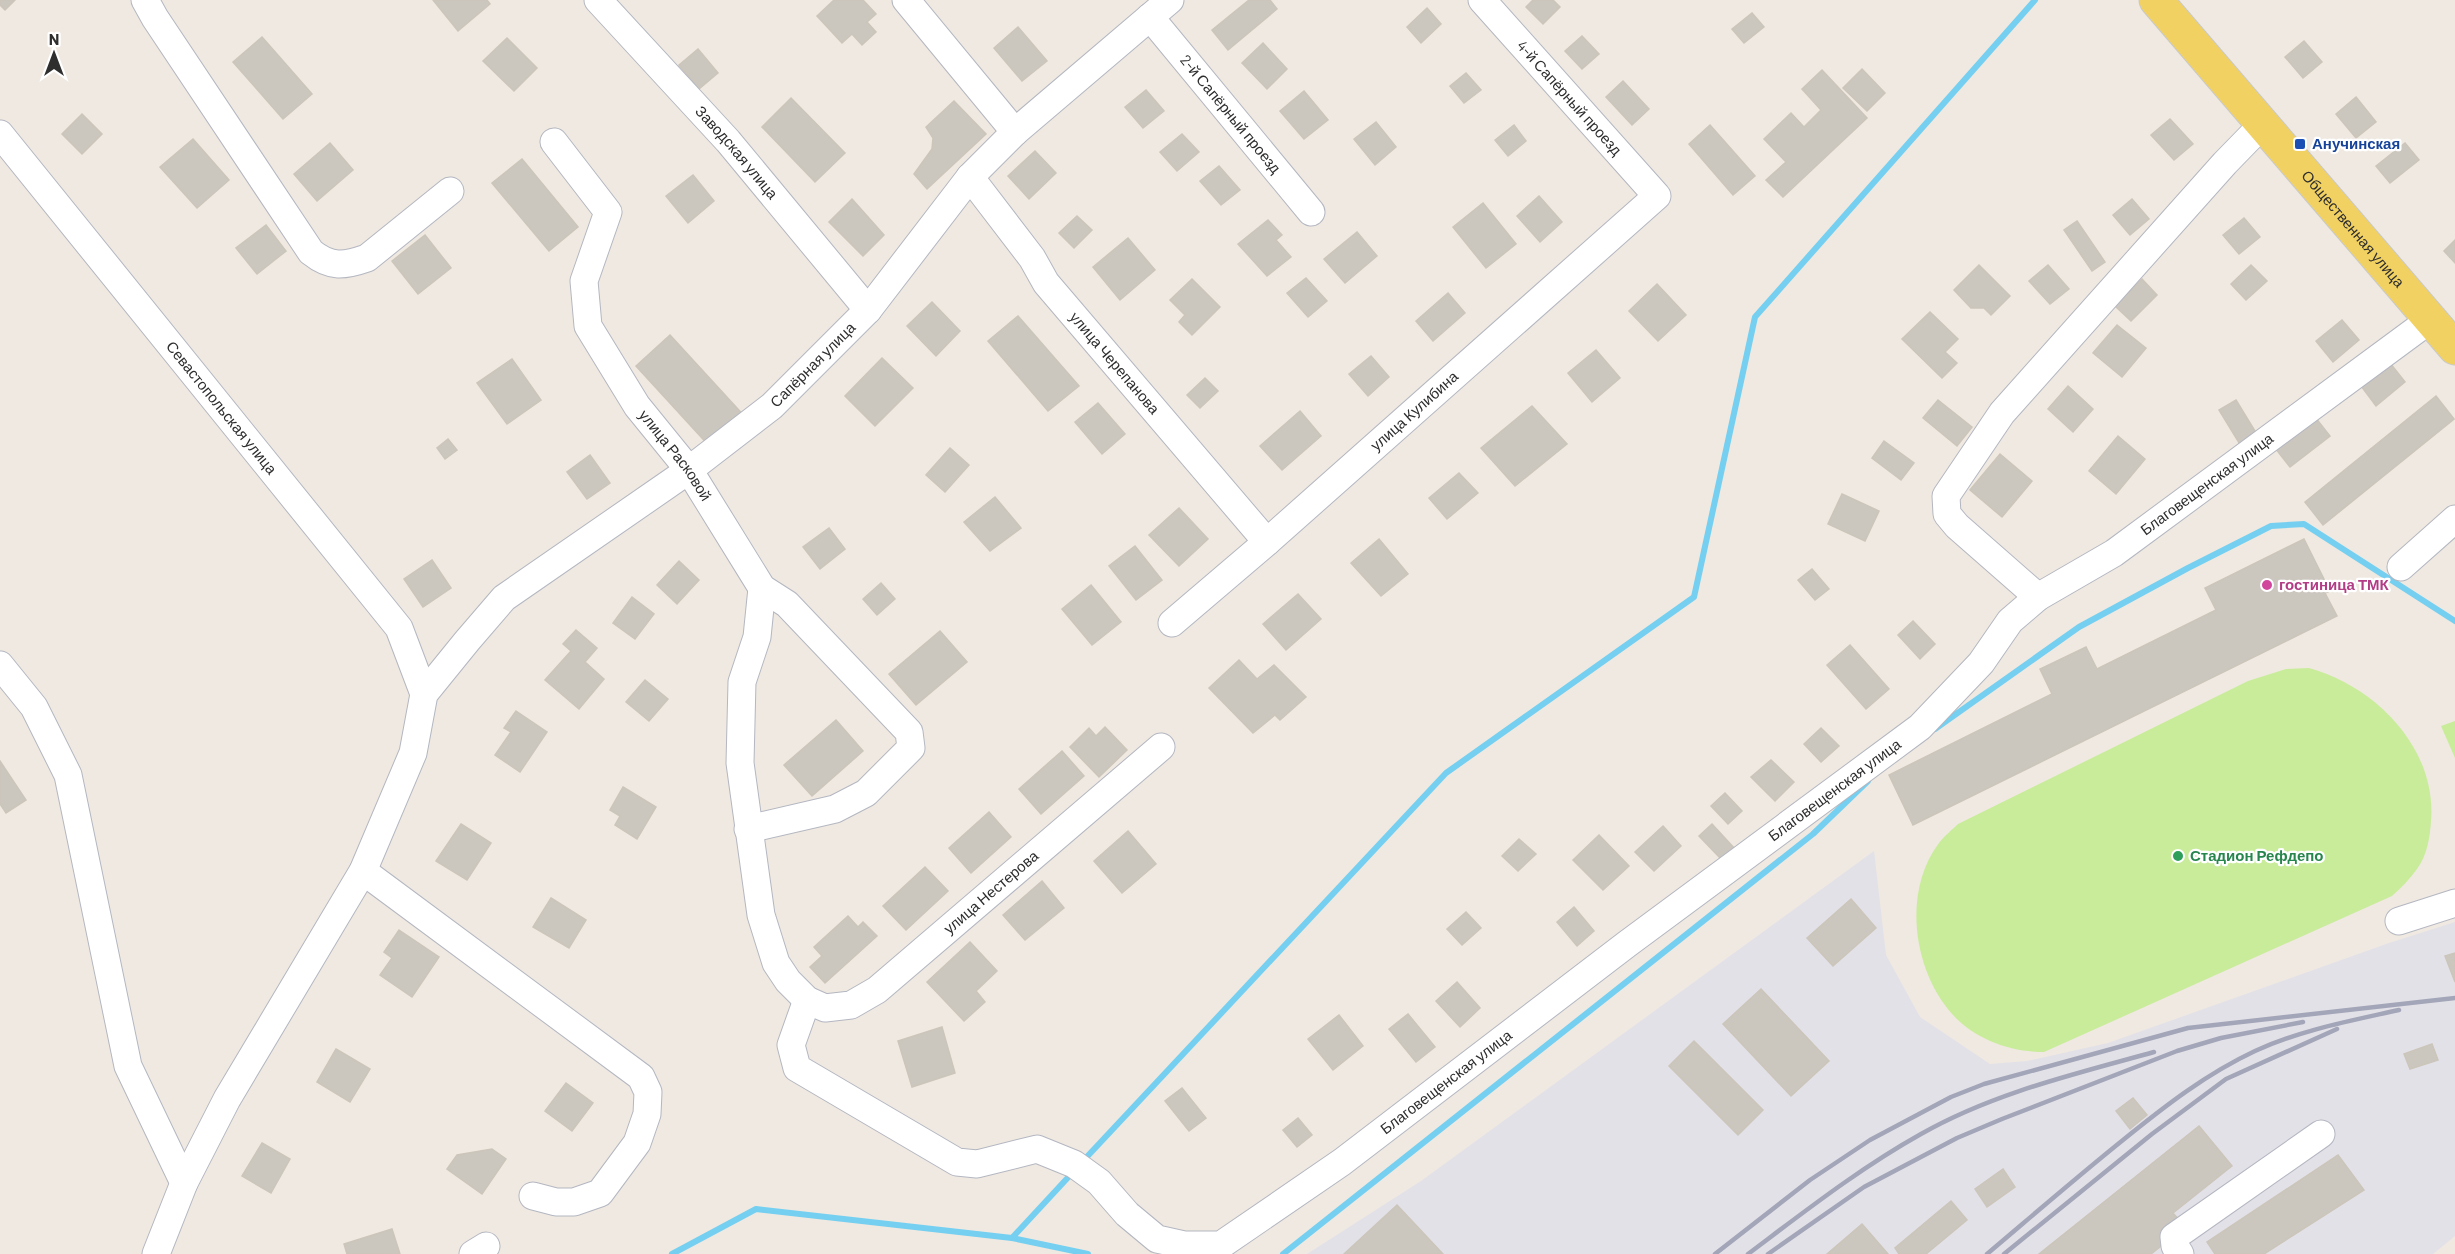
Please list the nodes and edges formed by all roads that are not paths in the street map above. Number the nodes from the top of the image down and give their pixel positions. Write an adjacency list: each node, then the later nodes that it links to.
1 (145, 0): 12 (street)
2 (598, 0): 15 (street, Заводская улица)
3 (906, 0): 8 (street)
4 (1482, 0): 13 (street, 4-й Сапёрный проезд)
5 (2156, 0): 7 (main road, Общественная улица)
6 (1160, 8): 8 (street, Сапёрная улица); 14 (street, 2-й Сапёрный проезд)
7 (2263, 124): 16 (main road, Общественная улица); 23 (street)
8 (1015, 132): 11 (street, Сапёрная улица)
9 (0, 134): 26 (street, Севастопольская улица)
10 (554, 142): 18 (street, улица Расковой)
11 (970, 177): 15 (street, Сапёрная улица); 20 (street, улица Черепанова)
12 (450, 191)
13 (1657, 196): 20 (street, улица Кулибина)
14 (1311, 212)
15 (868, 310): 18 (street, Сапёрная улица)
16 (2431, 319): 17 (main road, Общественная улица); 23 (street, Благовещенская улица)
17 (2455, 348)
18 (688, 470): 22 (street, улица Расковой); 26 (street, Сапёрная улица)
19 (2455, 519): 21 (street)
20 (1267, 542): 24 (street, улица Кулибина)
21 (2401, 567)
22 (762, 588): 28 (street); 28 (street, улица Расковой)
23 (2038, 597): 32 (street, Благовещенская улица)
24 (1172, 623)
25 (0, 665): 34 (street)
26 (424, 694): 29 (street)
27 (1161, 747): 32 (street, улица Нестерова)
28 (748, 829): 32 (street)
29 (363, 871): 34 (street); 35 (street)
30 (2455, 903): 31 (street)
31 (2398, 921)
32 (807, 1000)
33 (2321, 1134): 37 (street)
34 (184, 1183): 36 (street)
35 (533, 1196)
36 (156, 1254)
37 (2180, 1254)

